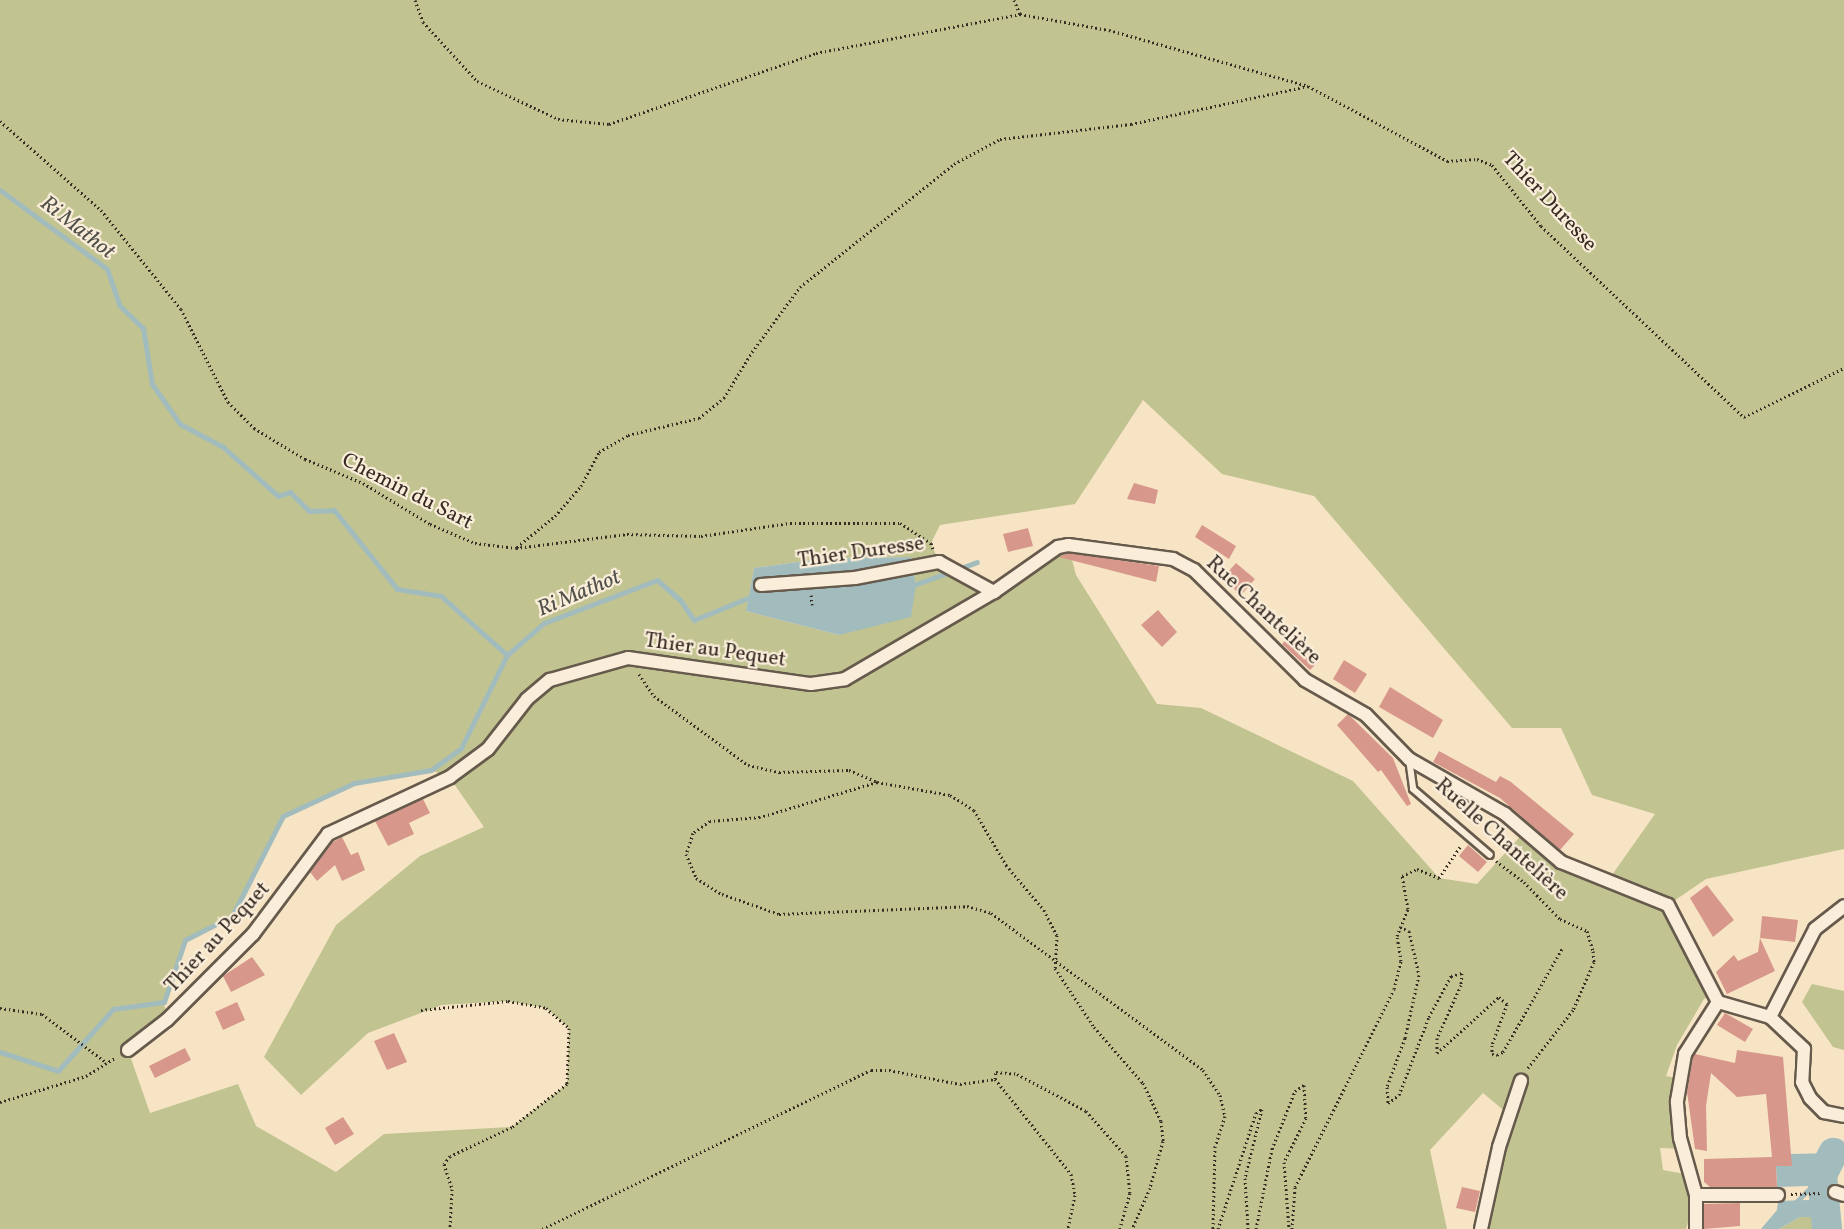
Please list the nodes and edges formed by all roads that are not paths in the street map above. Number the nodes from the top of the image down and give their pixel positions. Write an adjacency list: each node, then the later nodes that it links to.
1 (761, 585): 2 (street, Thier Duresse)
2 (994, 592): 3 (street, Rue Chantelière); 8 (street, Thier au Pequet)
3 (1409, 759): 4 (lane, Ruelle Chantelière); 6 (street, Rue Chantelière)
4 (1490, 855)
5 (1844, 906): 7 (street)
6 (1718, 1002): 7 (street); 12 (street)
7 (1770, 1017): 10 (street)
8 (128, 1050)
9 (1521, 1081): 13 (street)
10 (1844, 1116)
11 (1778, 1195): 12 (street)
12 (1696, 1196): 14 (street)
13 (1481, 1229)
14 (1696, 1229)

